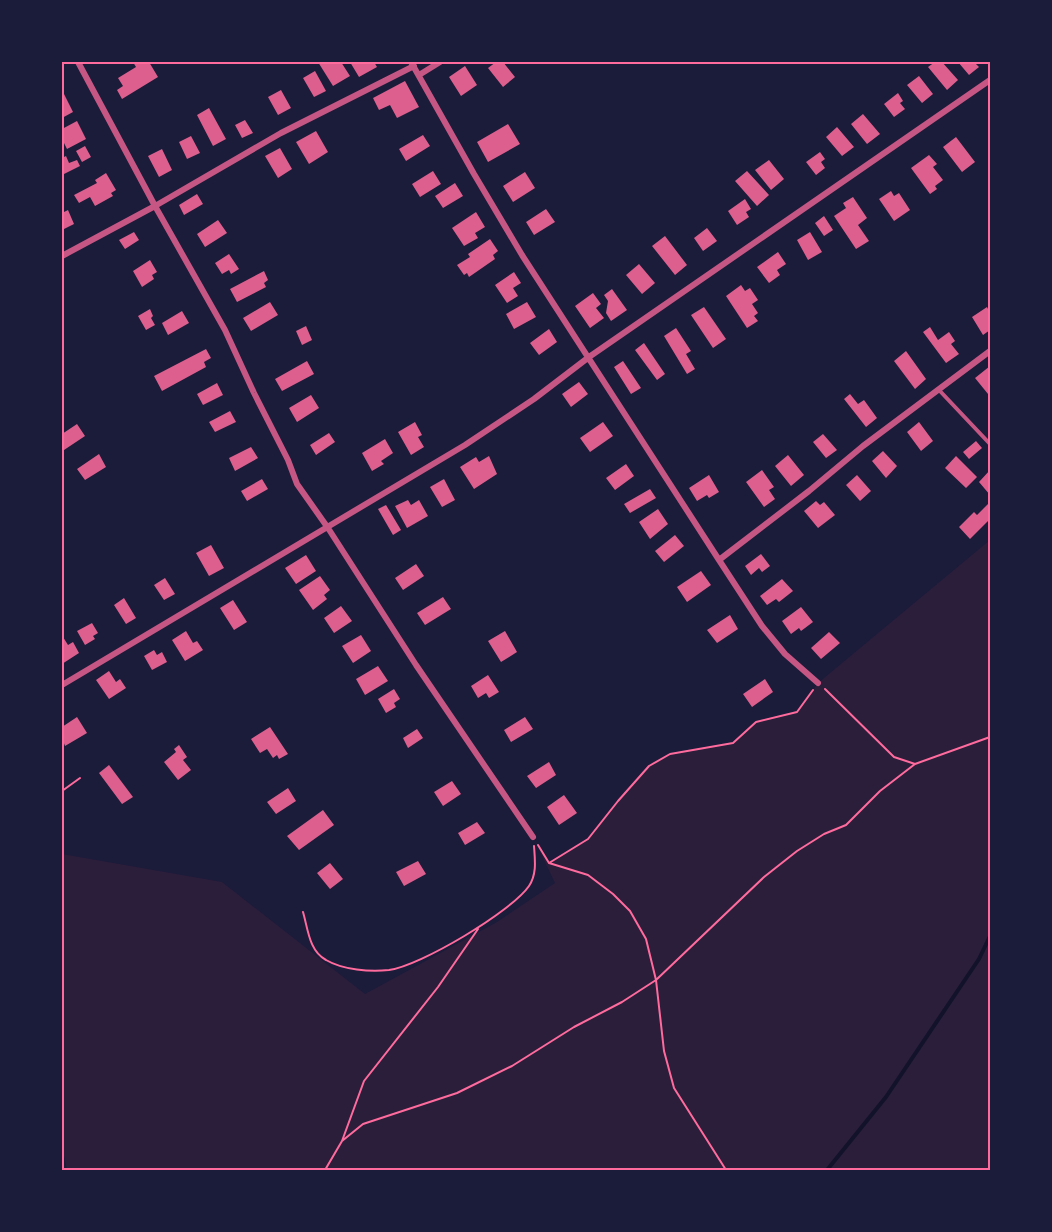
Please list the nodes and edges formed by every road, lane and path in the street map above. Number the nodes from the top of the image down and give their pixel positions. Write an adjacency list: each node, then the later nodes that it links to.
1 (78, 62): 6 (street)
2 (440, 62): 4 (street)
3 (412, 64): 4 (street); 6 (street)
4 (419, 75): 9 (street)
5 (990, 80): 9 (street)
6 (155, 206): 7 (street); 12 (street)
7 (62, 256)
8 (990, 351): 10 (street)
9 (589, 357): 12 (street); 13 (street)
10 (939, 390): 11 (lane); 13 (street)
11 (990, 444)
12 (328, 528): 15 (street); 20 (street)
13 (719, 560): 14 (street)
14 (818, 683): 17 (path); 21 (path)
15 (62, 685)
16 (990, 737): 17 (path)
17 (915, 764): 24 (path)
18 (80, 778): 19 (path)
19 (62, 791)
20 (533, 837): 21 (path); 23 (path)
21 (549, 863): 24 (path)
22 (303, 912): 23 (path)
23 (480, 927): 25 (path)
24 (656, 980): 25 (path); 27 (path)
25 (342, 1141): 26 (path)
26 (324, 1170)
27 (726, 1170)

